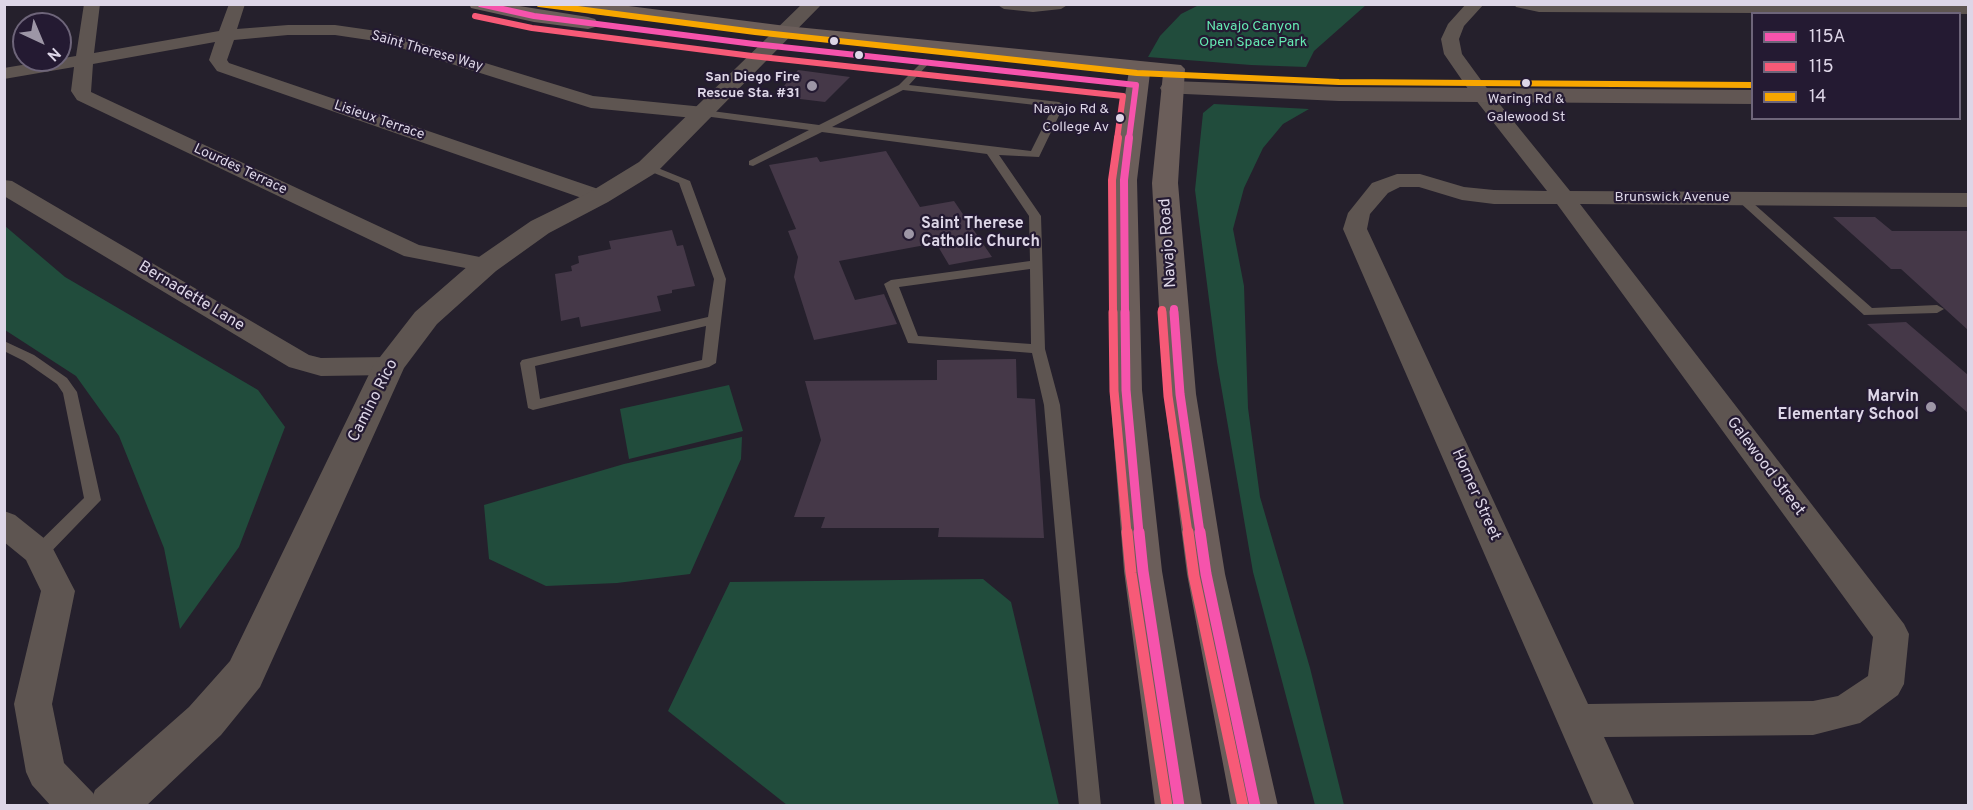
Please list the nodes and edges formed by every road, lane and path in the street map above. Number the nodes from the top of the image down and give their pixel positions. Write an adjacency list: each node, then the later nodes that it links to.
1 (92, 4): 13 (street, Lourdes Terrace)
2 (237, 4): 11 (street, Lisieux Terrace)
3 (478, 4): 12 (main road)
4 (564, 4): 12 (main road)
5 (813, 4): 12 (street, Camino Rico)
6 (1004, 4): 7 (street)
7 (1061, 4)
8 (1476, 4): 20 (street, Galewood Street)
9 (1522, 4): 10 (street)
10 (1968, 9)
11 (228, 35): 13 (street, Saint Therese Way); 22 (street, Saint Therese Way); 29 (street, Lisieux Terrace)
12 (779, 39): 14 (main road); 16 (main road); 22 (street, Camino Rico)
13 (85, 60): 15 (street, Saint Therese Way); 34 (street, Lourdes Terrace)
14 (925, 62): 16 (main road); 19 (lane)
15 (4, 74)
16 (1138, 76): 17 (main road); 46 (main road)
17 (1173, 78): 20 (main road); 47 (main road, Navajo Road)
18 (1751, 83): 20 (main road)
19 (902, 87): 23 (lane); 24 (lane)
20 (1477, 89): 21 (main road); 30 (street, Galewood Street)
21 (1751, 97)
22 (704, 113): 23 (lane); 26 (street, Camino Rico)
23 (820, 128): 24 (lane); 25 (lane)
24 (991, 151): 33 (lane)
25 (753, 163)
26 (648, 167): 29 (street, Camino Rico); 36 (lane)
27 (4, 186): 39 (street, Bernadette Lane)
28 (1380, 188): 30 (street, Brunswick Avenue); 42 (street, Horner Street)
29 (599, 197): 34 (street, Camino Rico)
30 (1563, 197): 31 (street, Brunswick Avenue); 42 (street, Galewood Street)
31 (1741, 198): 32 (street, Brunswick Avenue); 35 (lane)
32 (1968, 200)
33 (1036, 264): 38 (lane); 38 (lane)
34 (486, 265): 39 (street, Camino Rico)
35 (1937, 309)
36 (714, 320): 36 (lane)
37 (4, 345): 41 (lane)
38 (1038, 350): 45 (lane)
39 (389, 366): 44 (street, Camino Rico)
40 (4, 523): 41 (street)
41 (38, 554): 43 (street)
42 (1577, 721): 48 (street, Horner Street)
43 (79, 806)
44 (112, 806)
45 (1090, 806)
46 (1179, 806)
47 (1255, 806)
48 (1615, 806)

